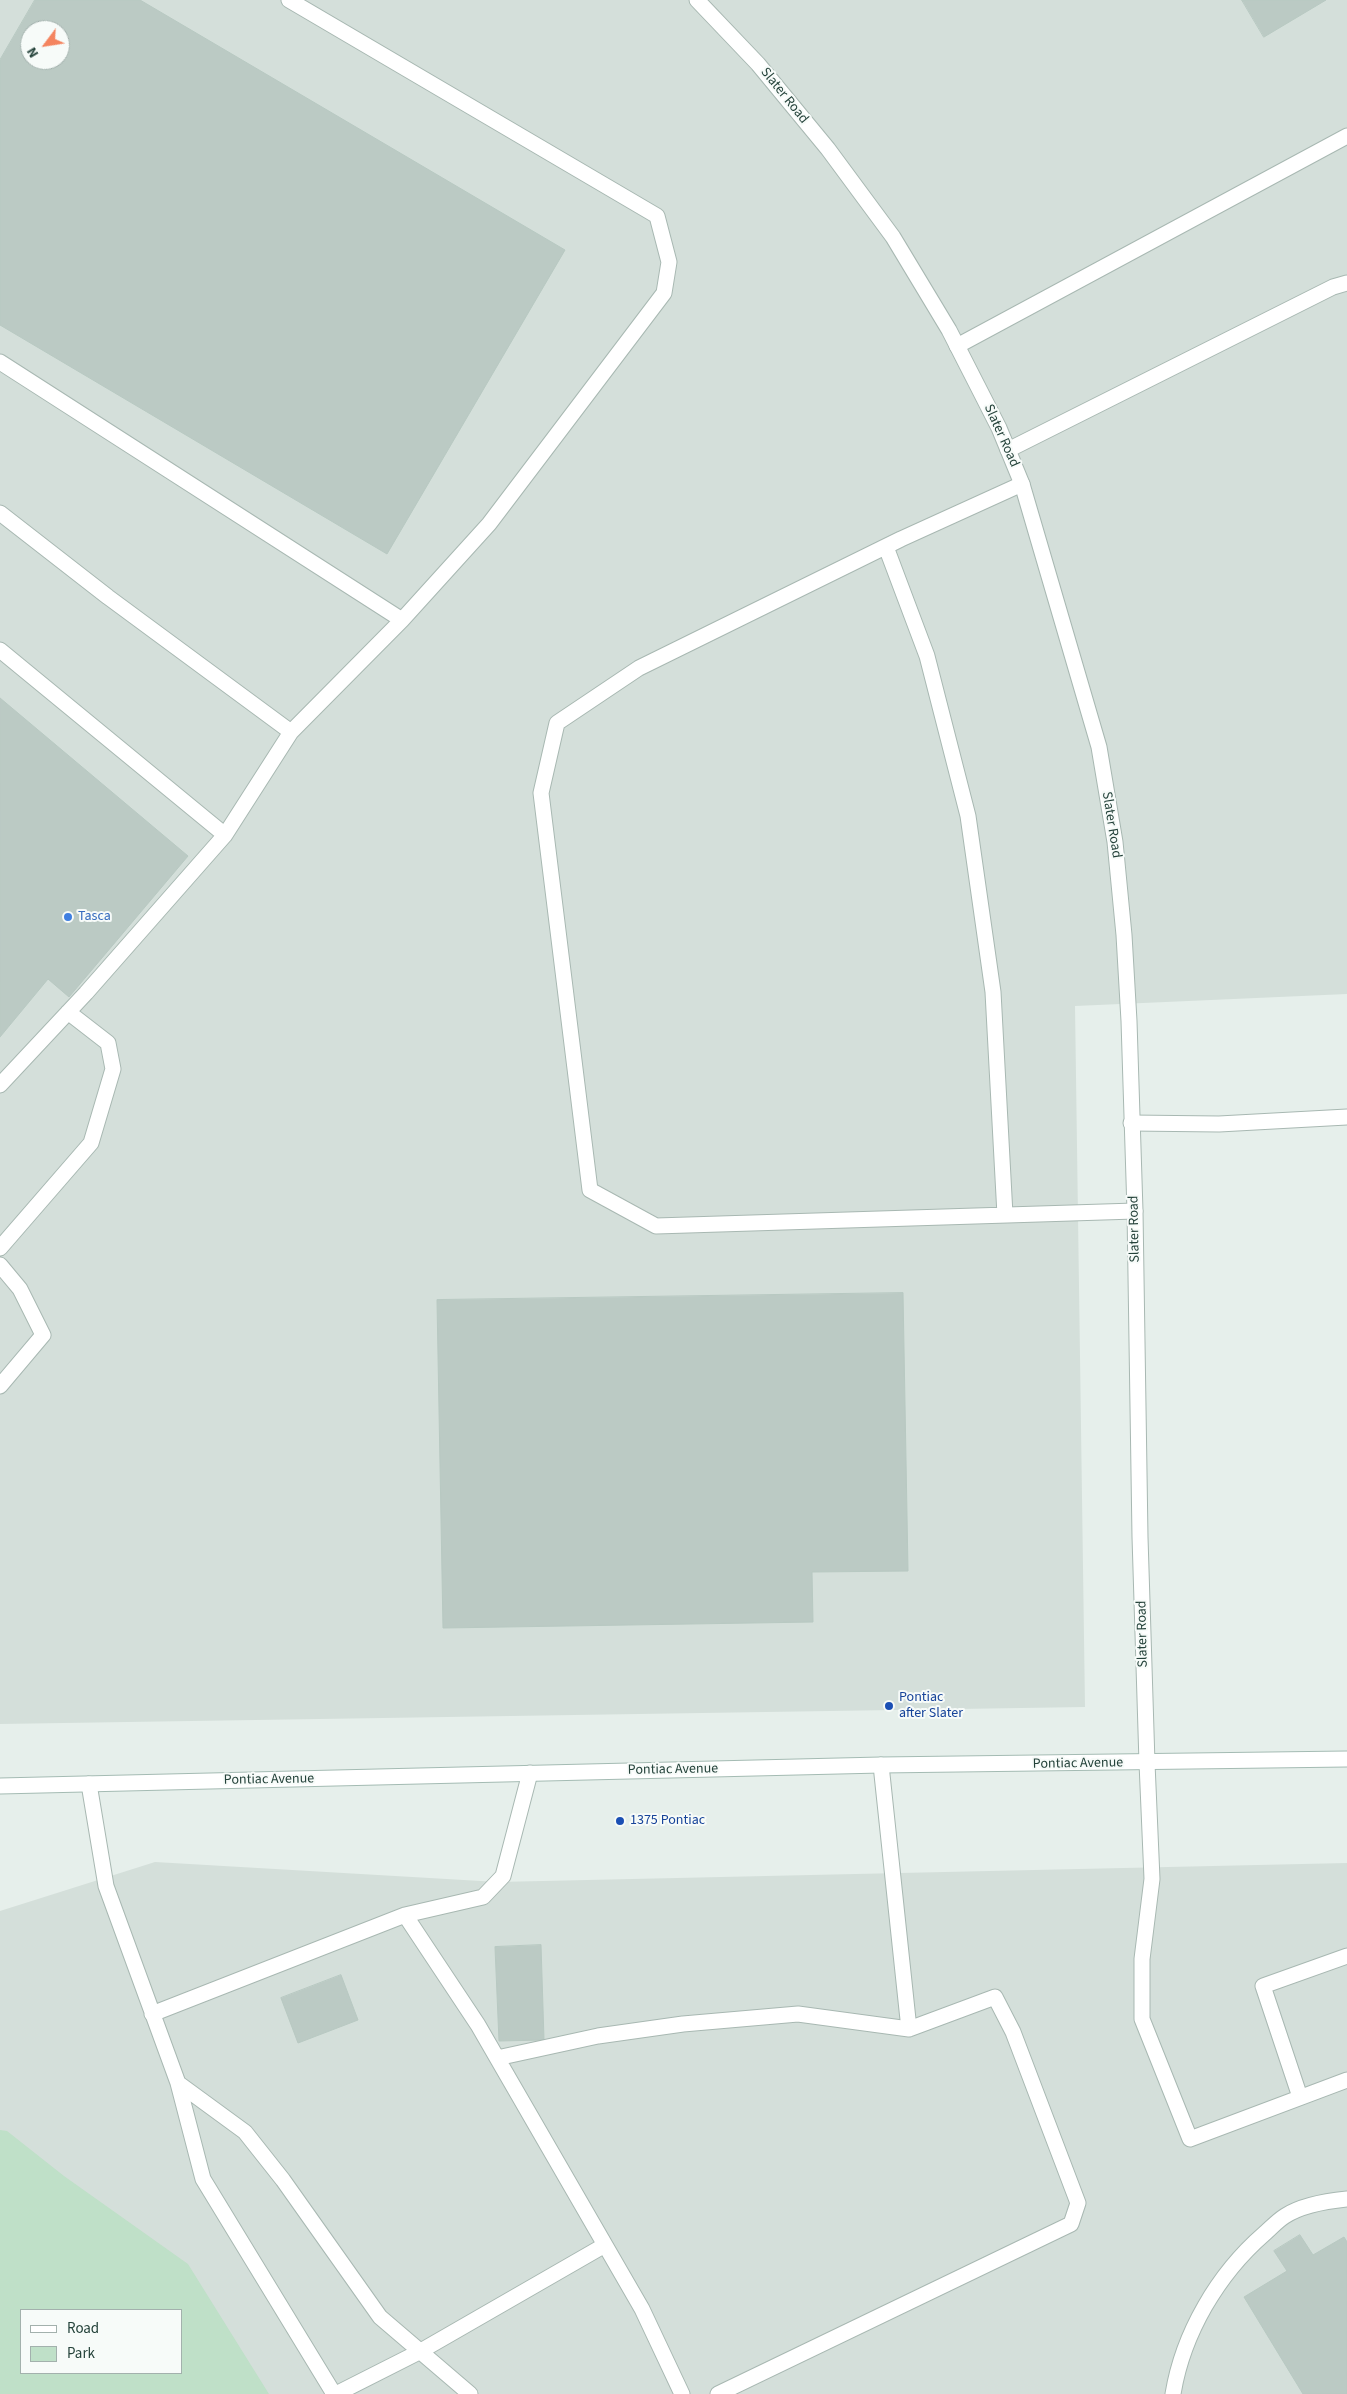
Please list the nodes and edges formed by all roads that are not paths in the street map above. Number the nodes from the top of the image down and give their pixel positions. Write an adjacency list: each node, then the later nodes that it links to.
1 (289, 0): 11 (street)
2 (704, 2): 5 (street, Slater Road)
3 (1347, 136): 5 (street)
4 (1347, 283): 7 (street)
5 (957, 346): 7 (street, Slater Road)
6 (0, 362): 11 (street)
7 (1008, 450): 8 (street, Slater Road)
8 (1022, 484): 10 (street); 18 (street, Slater Road)
9 (0, 513): 13 (street)
10 (886, 546): 20 (street); 20 (street)
11 (402, 620): 13 (street)
12 (0, 650): 14 (street)
13 (291, 732): 14 (street)
14 (225, 835): 15 (street)
15 (68, 1012): 16 (street); 21 (street)
16 (0, 1085)
17 (1347, 1117): 18 (street)
18 (1131, 1123): 19 (street, Slater Road)
19 (1136, 1211): 20 (street); 25 (street, Slater Road)
20 (1005, 1215)
21 (0, 1248)
22 (0, 1265): 23 (street)
23 (0, 1386)
24 (1347, 1759): 25 (street, Pontiac Avenue)
25 (1147, 1763): 26 (street, Pontiac Avenue); 37 (street, Slater Road)
26 (881, 1765): 27 (street, Pontiac Avenue); 33 (street)
27 (530, 1774): 28 (street, Pontiac Avenue); 30 (street)
28 (89, 1784): 29 (street, Pontiac Avenue); 32 (street)
29 (0, 1786)
30 (405, 1915): 32 (street); 34 (street)
31 (1347, 1956): 37 (street)
32 (152, 2014): 36 (street)
33 (909, 2029): 34 (street); 44 (street)
34 (497, 2058): 39 (street)
35 (1347, 2080): 37 (street)
36 (178, 2083): 40 (street); 41 (street)
37 (1300, 2097)
38 (1347, 2199): 45 (street)
39 (605, 2244): 40 (street); 43 (street)
40 (419, 2352): 41 (street); 42 (street)
41 (335, 2394)
42 (470, 2394)
43 (682, 2394)
44 (718, 2394)
45 (1173, 2394)

